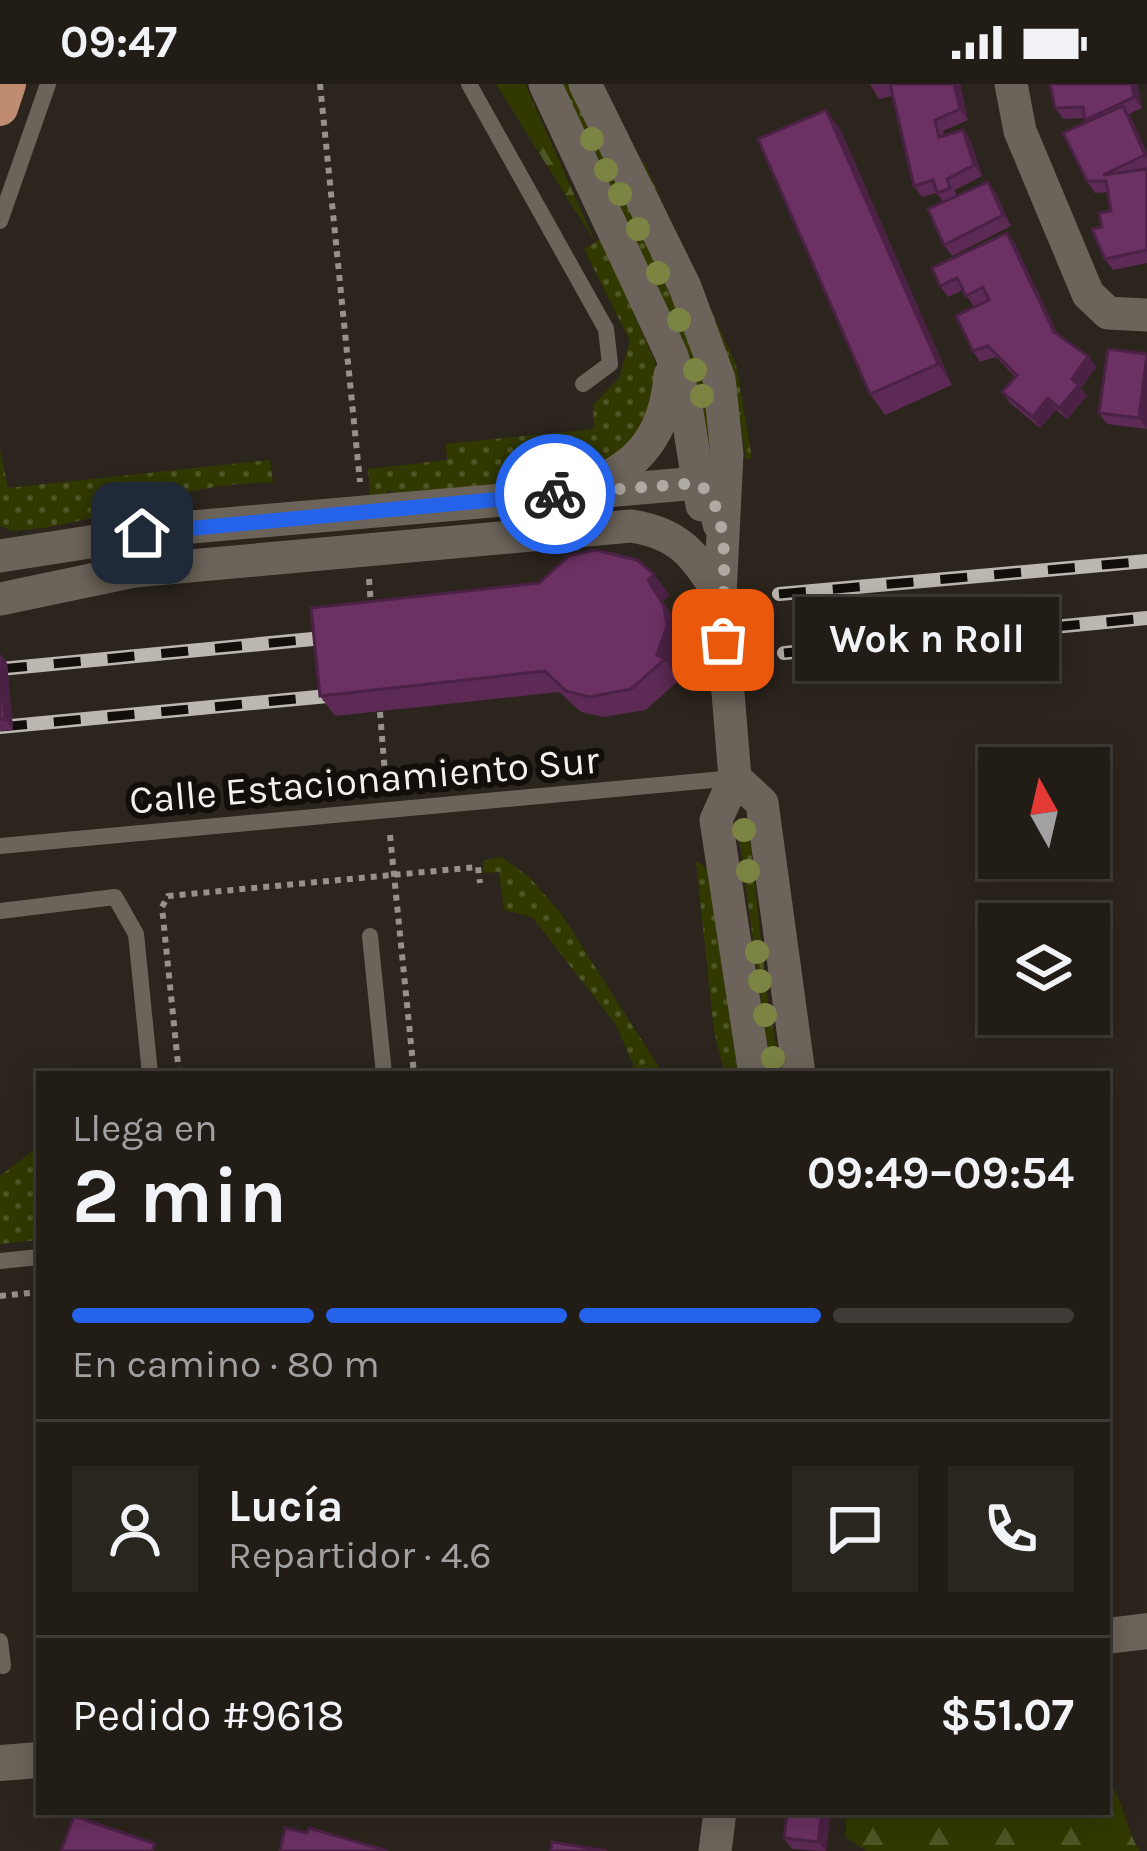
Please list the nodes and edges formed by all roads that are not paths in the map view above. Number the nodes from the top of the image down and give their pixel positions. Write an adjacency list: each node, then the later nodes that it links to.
1 (8, 84): 7 (main road)
2 (48, 84): 8 (lane)
3 (469, 84): 11 (lane)
4 (545, 84): 10 (street)
5 (585, 84): 12 (street)
6 (1011, 84): 9 (street)
7 (0, 108)
8 (0, 221)
9 (1147, 315)
10 (672, 356): 13 (street); 14 (street)
11 (583, 384)
12 (727, 454): 14 (street); 17 (street)
13 (532, 495): 14 (street); 16 (street)
14 (704, 495): 15 (street); 17 (street); 18 (street)
15 (631, 526): 18 (street); 19 (street)
16 (9, 549)
17 (725, 549): 18 (street)
18 (720, 595): 20 (street)
19 (0, 599)
20 (735, 778): 21 (lane, Calle Estacionamiento Sur); 26 (street); 27 (street)
21 (0, 846)
22 (0, 911): 24 (lane)
23 (370, 936): 25 (lane)
24 (150, 1071)
25 (384, 1071)
26 (755, 1071)
27 (799, 1071)
28 (36, 1257): 29 (lane)
29 (0, 1261)
30 (1147, 1631): 31 (main road)
31 (1110, 1636)
32 (0, 1641): 33 (lane)
33 (2, 1666)
34 (36, 1760): 35 (main road)
35 (0, 1763)
36 (720, 1815): 37 (street)
37 (715, 1851)

